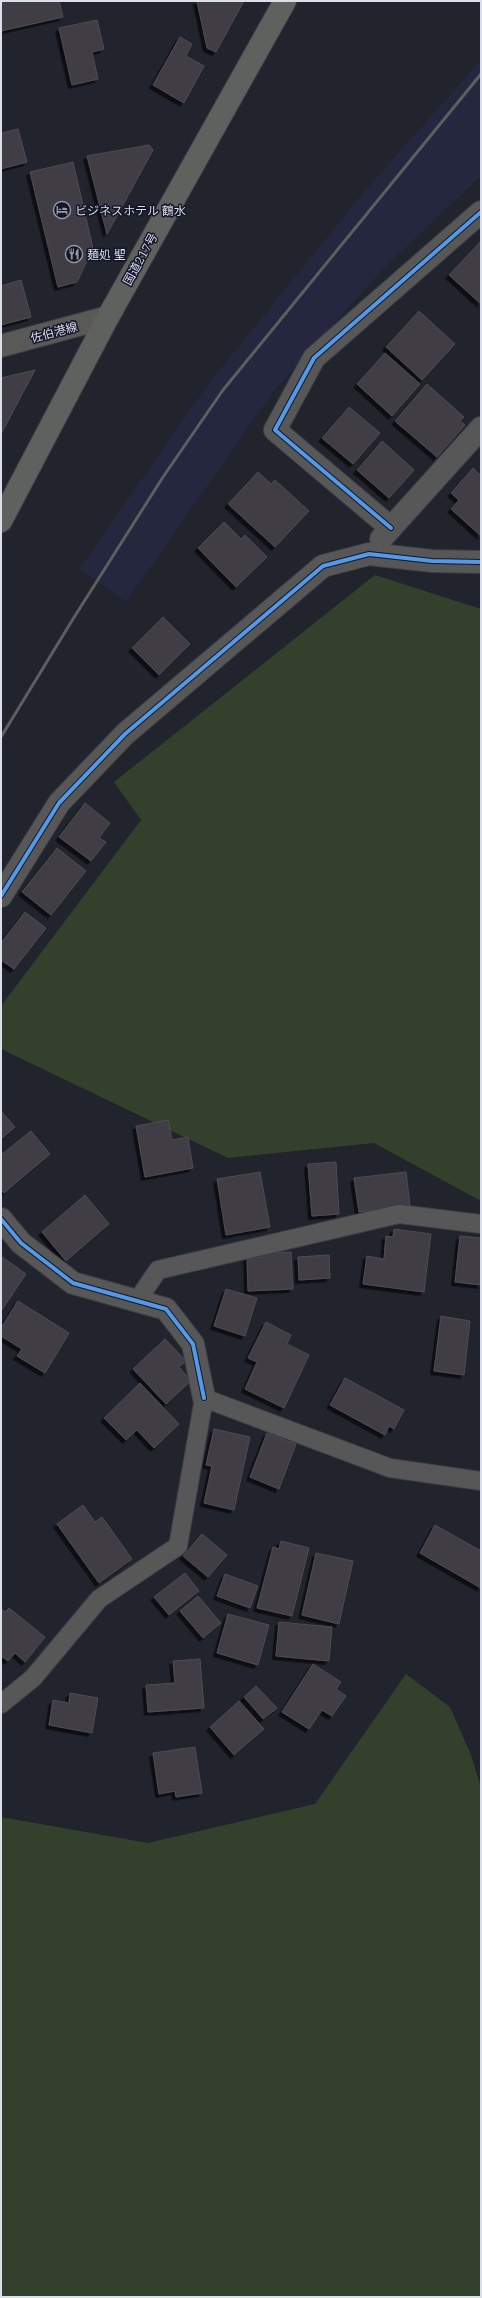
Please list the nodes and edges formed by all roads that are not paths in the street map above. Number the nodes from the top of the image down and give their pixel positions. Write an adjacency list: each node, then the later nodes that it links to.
1 (285, 1): 3 (highway, 国道217号)
2 (481, 212): 7 (street)
3 (108, 317): 4 (main road, 佐伯港線); 6 (highway, 国道217号)
4 (1, 346)
5 (481, 428): 7 (street)
6 (1, 521)
7 (391, 528): 8 (street)
8 (369, 554): 9 (street); 10 (street)
9 (481, 562)
10 (1, 896)
11 (1, 1219): 13 (street)
12 (481, 1224): 13 (lane)
13 (137, 1301): 14 (street)
14 (204, 1398): 15 (lane); 16 (lane)
15 (481, 1481)
16 (1, 1704)

